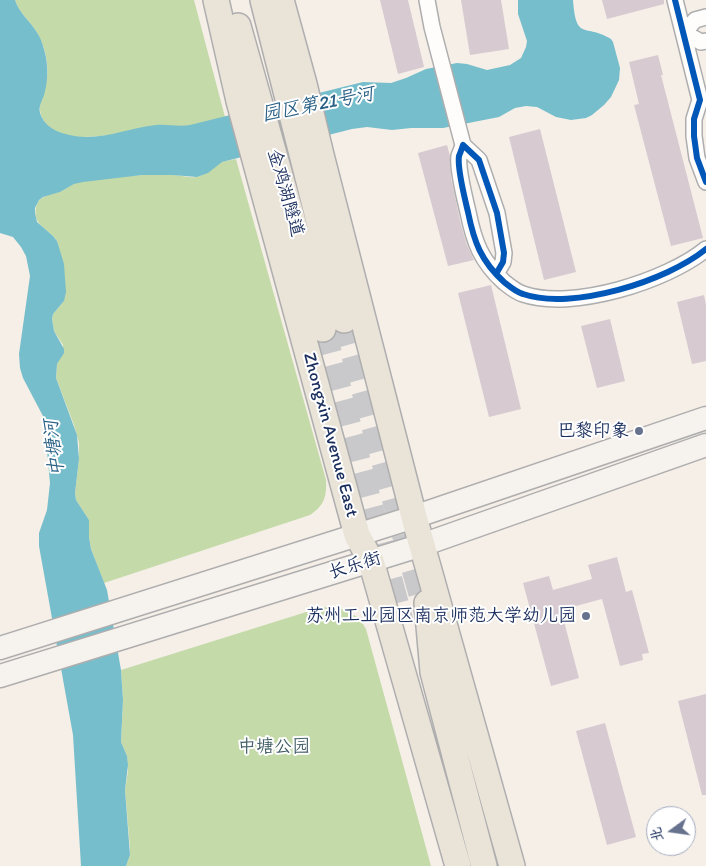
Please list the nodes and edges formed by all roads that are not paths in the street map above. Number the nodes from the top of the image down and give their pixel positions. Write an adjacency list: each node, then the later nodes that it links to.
1 (216, 0): 18 (main road, Zhongxin Avenue East)
2 (230, 0): 3 (main road, 金鸡湖隧道)
3 (263, 0)
4 (281, 0): 17 (main road)
5 (428, 0): 11 (street)
6 (675, 0): 8 (street)
7 (706, 16): 8 (street)
8 (684, 33): 9 (street); 10 (street)
9 (706, 41)
10 (703, 102): 12 (street)
11 (461, 139): 14 (street); 14 (street)
12 (706, 182)
13 (706, 249): 14 (street)
14 (496, 274)
15 (706, 418): 17 (main road, 长乐街)
16 (706, 445): 19 (main road, 长乐街)
17 (414, 517): 18 (main road, 长乐街); 19 (main road)
18 (357, 536): 20 (main road, Zhongxin Avenue East); 21 (main road, 长乐街)
19 (422, 545): 20 (main road, 长乐街); 24 (main road); 25 (main road)
20 (371, 560): 22 (main road, 长乐街); 23 (main road, Zhongxin Avenue East)
21 (0, 648)
22 (0, 676)
23 (458, 866)
24 (484, 866)
25 (512, 866)

